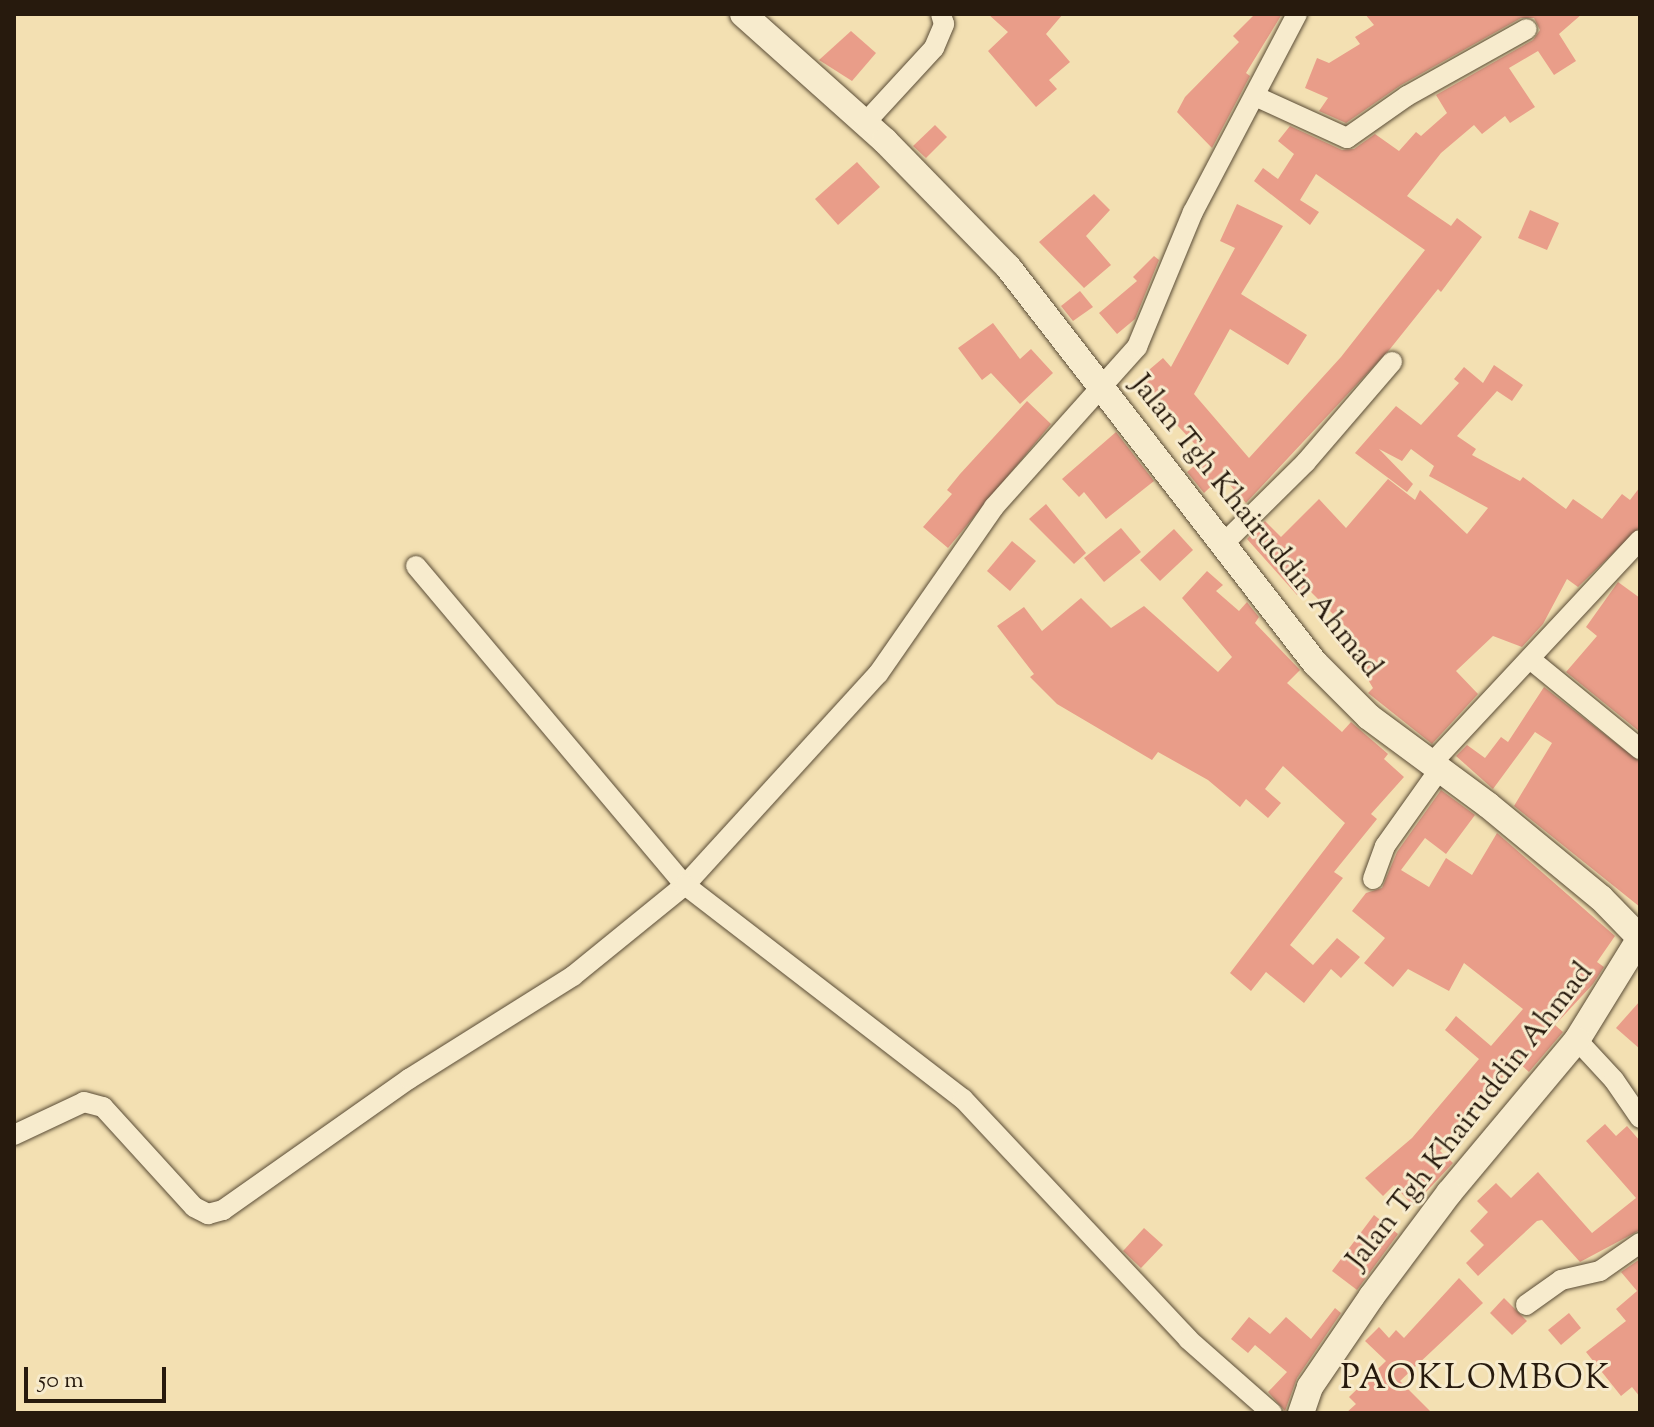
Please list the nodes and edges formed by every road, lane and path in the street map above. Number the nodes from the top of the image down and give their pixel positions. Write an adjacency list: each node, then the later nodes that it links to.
1 (743, 14): 6 (street, Jalan Tgh Khairuddin Ahmad)
2 (941, 14): 6 (street)
3 (1297, 14): 5 (street)
4 (1527, 29): 5 (street)
5 (1257, 97): 8 (street)
6 (865, 123): 8 (street, Jalan Tgh Khairuddin Ahmad)
7 (1392, 362): 10 (street)
8 (1103, 390): 10 (street, Jalan Tgh Khairuddin Ahmad); 16 (street)
9 (1640, 540): 12 (street)
10 (1224, 543): 14 (street, Jalan Tgh Khairuddin Ahmad)
11 (416, 566): 16 (street)
12 (1530, 659): 13 (street); 14 (street)
13 (1640, 749)
14 (1435, 767): 15 (street); 17 (street, Jalan Tgh Khairuddin Ahmad)
15 (1373, 879)
16 (685, 885): 19 (street); 22 (street)
17 (1577, 1040): 18 (street); 23 (street, Jalan Tgh Khairuddin Ahmad)
18 (1640, 1118)
19 (14, 1135)
20 (1640, 1243): 21 (street)
21 (1526, 1305)
22 (1272, 1413)
23 (1301, 1413)

